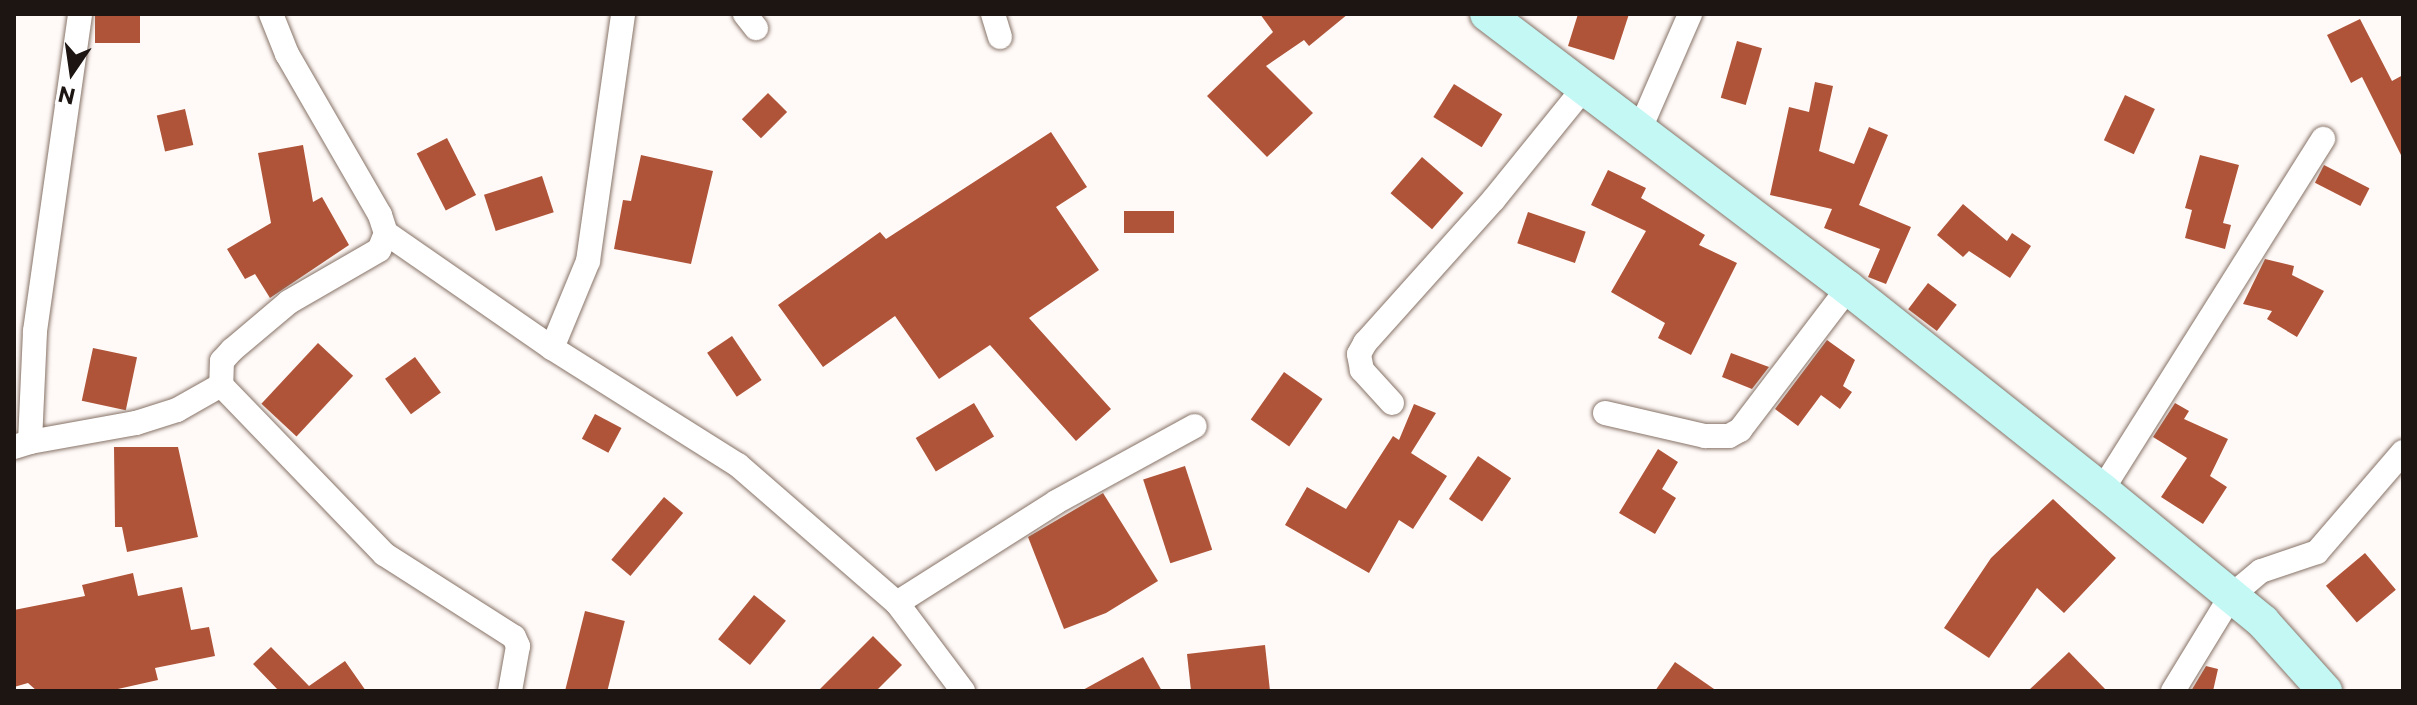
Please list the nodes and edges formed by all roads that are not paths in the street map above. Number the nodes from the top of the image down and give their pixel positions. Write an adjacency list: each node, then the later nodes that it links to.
1 (80, 14): 16 (street)
2 (271, 14): 9 (street)
3 (623, 14): 11 (street)
4 (1487, 14): 6 (street)
5 (1690, 14): 7 (street)
6 (1583, 89): 7 (street); 13 (street)
7 (1639, 131): 10 (street)
8 (2323, 139): 18 (street)
9 (386, 233): 11 (street); 12 (street)
10 (1848, 288): 14 (street); 18 (street)
11 (552, 348): 20 (street)
12 (221, 385): 16 (street); 21 (street)
13 (1392, 403)
14 (1605, 413)
15 (1195, 426): 20 (street)
16 (22, 444)
17 (2403, 452): 19 (street)
18 (2102, 490): 19 (street)
19 (2231, 596): 23 (street); 24 (street)
20 (897, 603): 22 (street)
21 (510, 691)
22 (963, 691)
23 (2173, 691)
24 (2325, 691)

